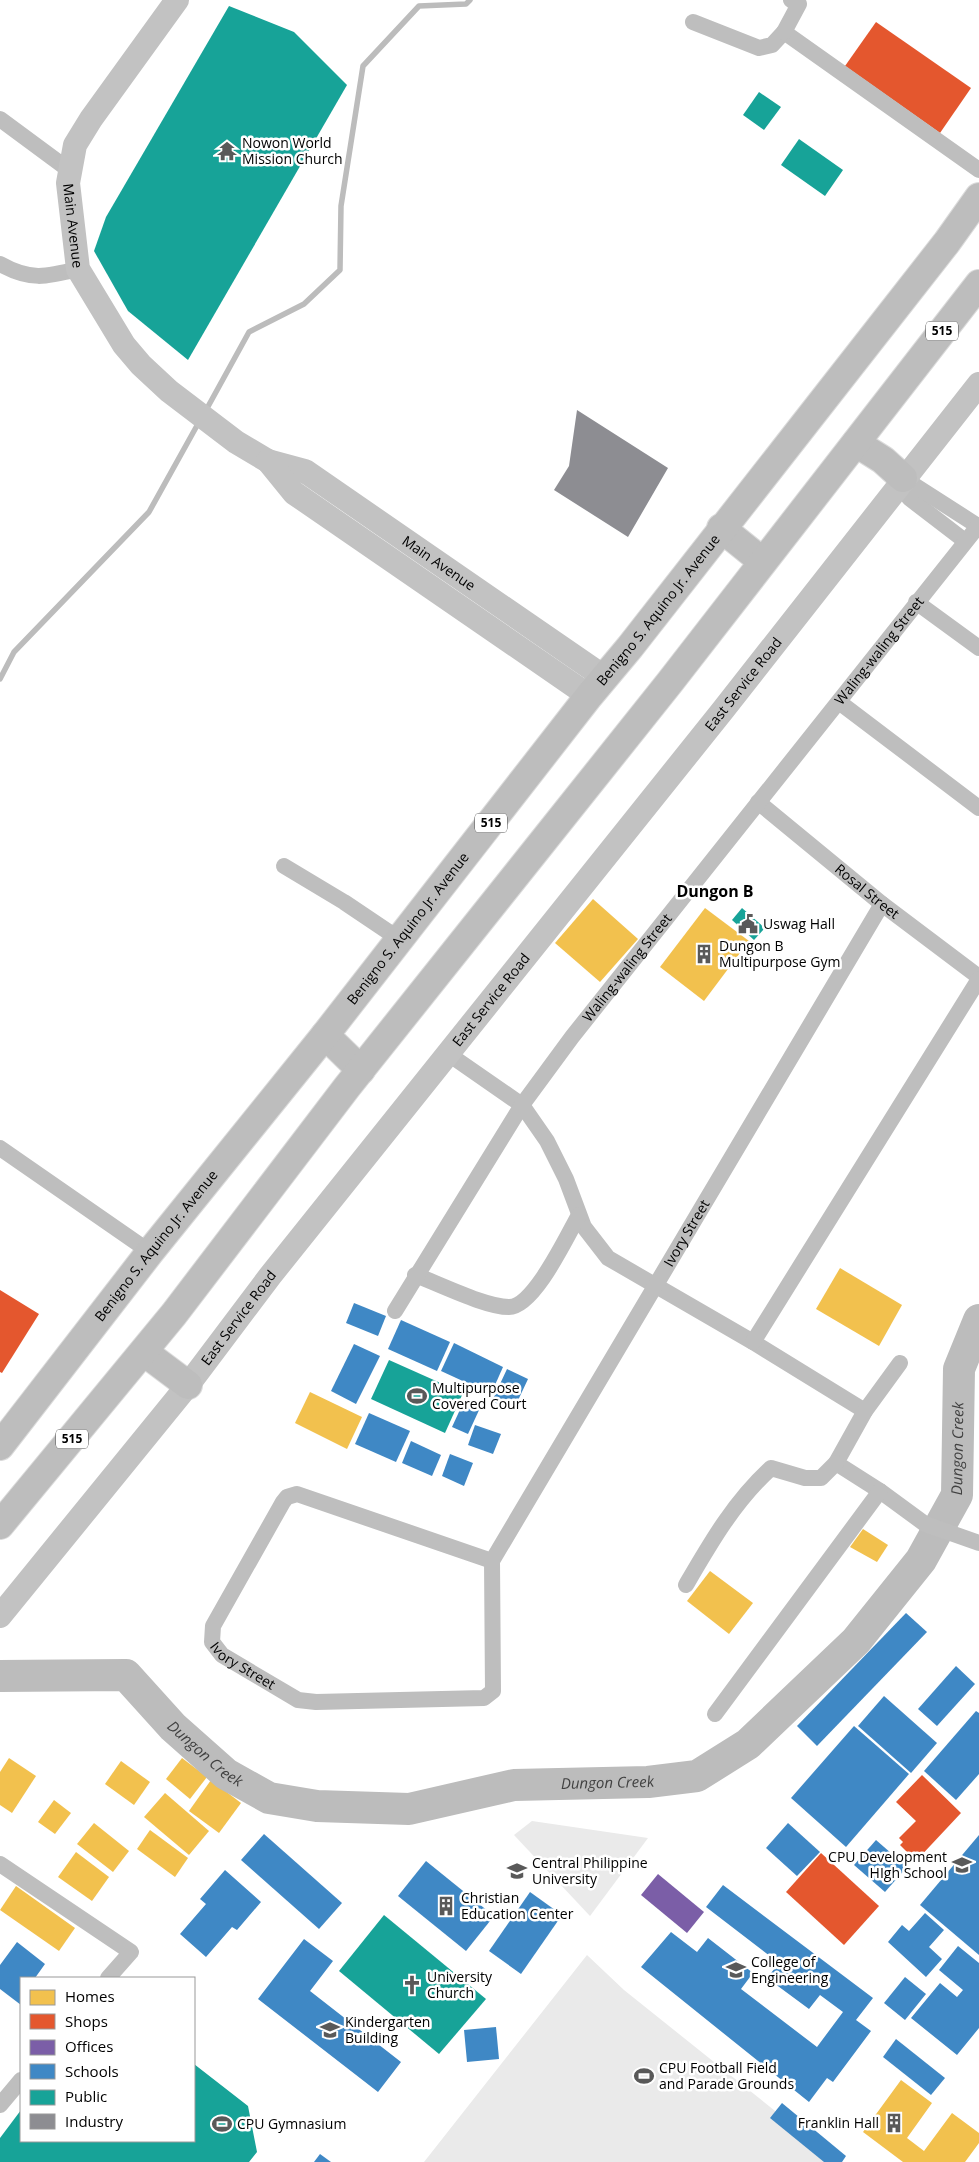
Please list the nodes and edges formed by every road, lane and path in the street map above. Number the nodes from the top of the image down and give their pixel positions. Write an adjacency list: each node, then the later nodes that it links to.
1 (177, 0): 6 (street, Main Avenue)
2 (791, 0): 4 (street)
3 (693, 22): 4 (street)
4 (784, 32): 7 (street)
5 (0, 119): 6 (street)
6 (69, 170): 10 (street, Main Avenue)
7 (979, 170)
8 (979, 198): 16 (highway, Benigno S. Aquino Jr. Avenue / 515)
9 (0, 264): 10 (street)
10 (78, 269): 21 (street, Main Avenue)
11 (979, 284): 13 (highway, 515)
12 (979, 384): 14 (street, East Service Road)
13 (856, 442): 14 (highway); 18 (highway, 515)
14 (904, 478): 15 (street); 17 (street); 30 (street, East Service Road)
15 (979, 526): 17 (street, Waling-waling Street)
16 (721, 528): 18 (highway); 21 (highway, Benigno S. Aquino Jr. Avenue / 515)
17 (965, 541): 19 (street, Waling-waling Street)
18 (762, 561): 31 (highway, 515)
19 (916, 602): 20 (street); 22 (street, Waling-waling Street)
20 (979, 648)
21 (597, 686): 27 (highway, Benigno S. Aquino Jr. Avenue / 515)
22 (839, 702): 23 (street, Waling-waling Street); 24 (street)
23 (758, 802): 26 (street, Rosal Street); 32 (street, Waling-waling Street)
24 (979, 808)
25 (284, 866): 27 (street)
26 (882, 904): 28 (street, Rosal Street); 37 (street, Ivory Street)
27 (399, 939): 29 (highway, Benigno S. Aquino Jr. Avenue / 515)
28 (979, 978): 39 (street)
29 (325, 1035): 31 (highway); 35 (highway, Benigno S. Aquino Jr. Avenue / 515)
30 (447, 1053): 32 (street); 42 (street, East Service Road)
31 (361, 1070): 40 (highway, 515)
32 (522, 1105): 34 (street); 36 (street, Waling-waling Street)
33 (0, 1148): 35 (street)
34 (579, 1215): 36 (street); 37 (street)
35 (150, 1252): 44 (highway, Benigno S. Aquino Jr. Avenue / 515)
36 (415, 1275): 38 (street, Waling-waling Street)
37 (655, 1284): 39 (street); 49 (street, Ivory Street)
38 (395, 1311)
39 (753, 1342): 43 (street)
40 (144, 1352): 42 (highway); 47 (highway, 515)
41 (900, 1363): 43 (street)
42 (188, 1385): 51 (street, East Service Road)
43 (866, 1411): 45 (street)
44 (0, 1446)
45 (836, 1463): 46 (street); 50 (street)
46 (880, 1491): 48 (street); 52 (street)
47 (0, 1525)
48 (972, 1541)
49 (492, 1561): 49 (street, Ivory Street)
50 (686, 1585)
51 (0, 1616)
52 (715, 1714)
53 (0, 1864): 54 (street)
54 (109, 1977)
55 (20, 2081): 56 (street)
56 (0, 2105)

